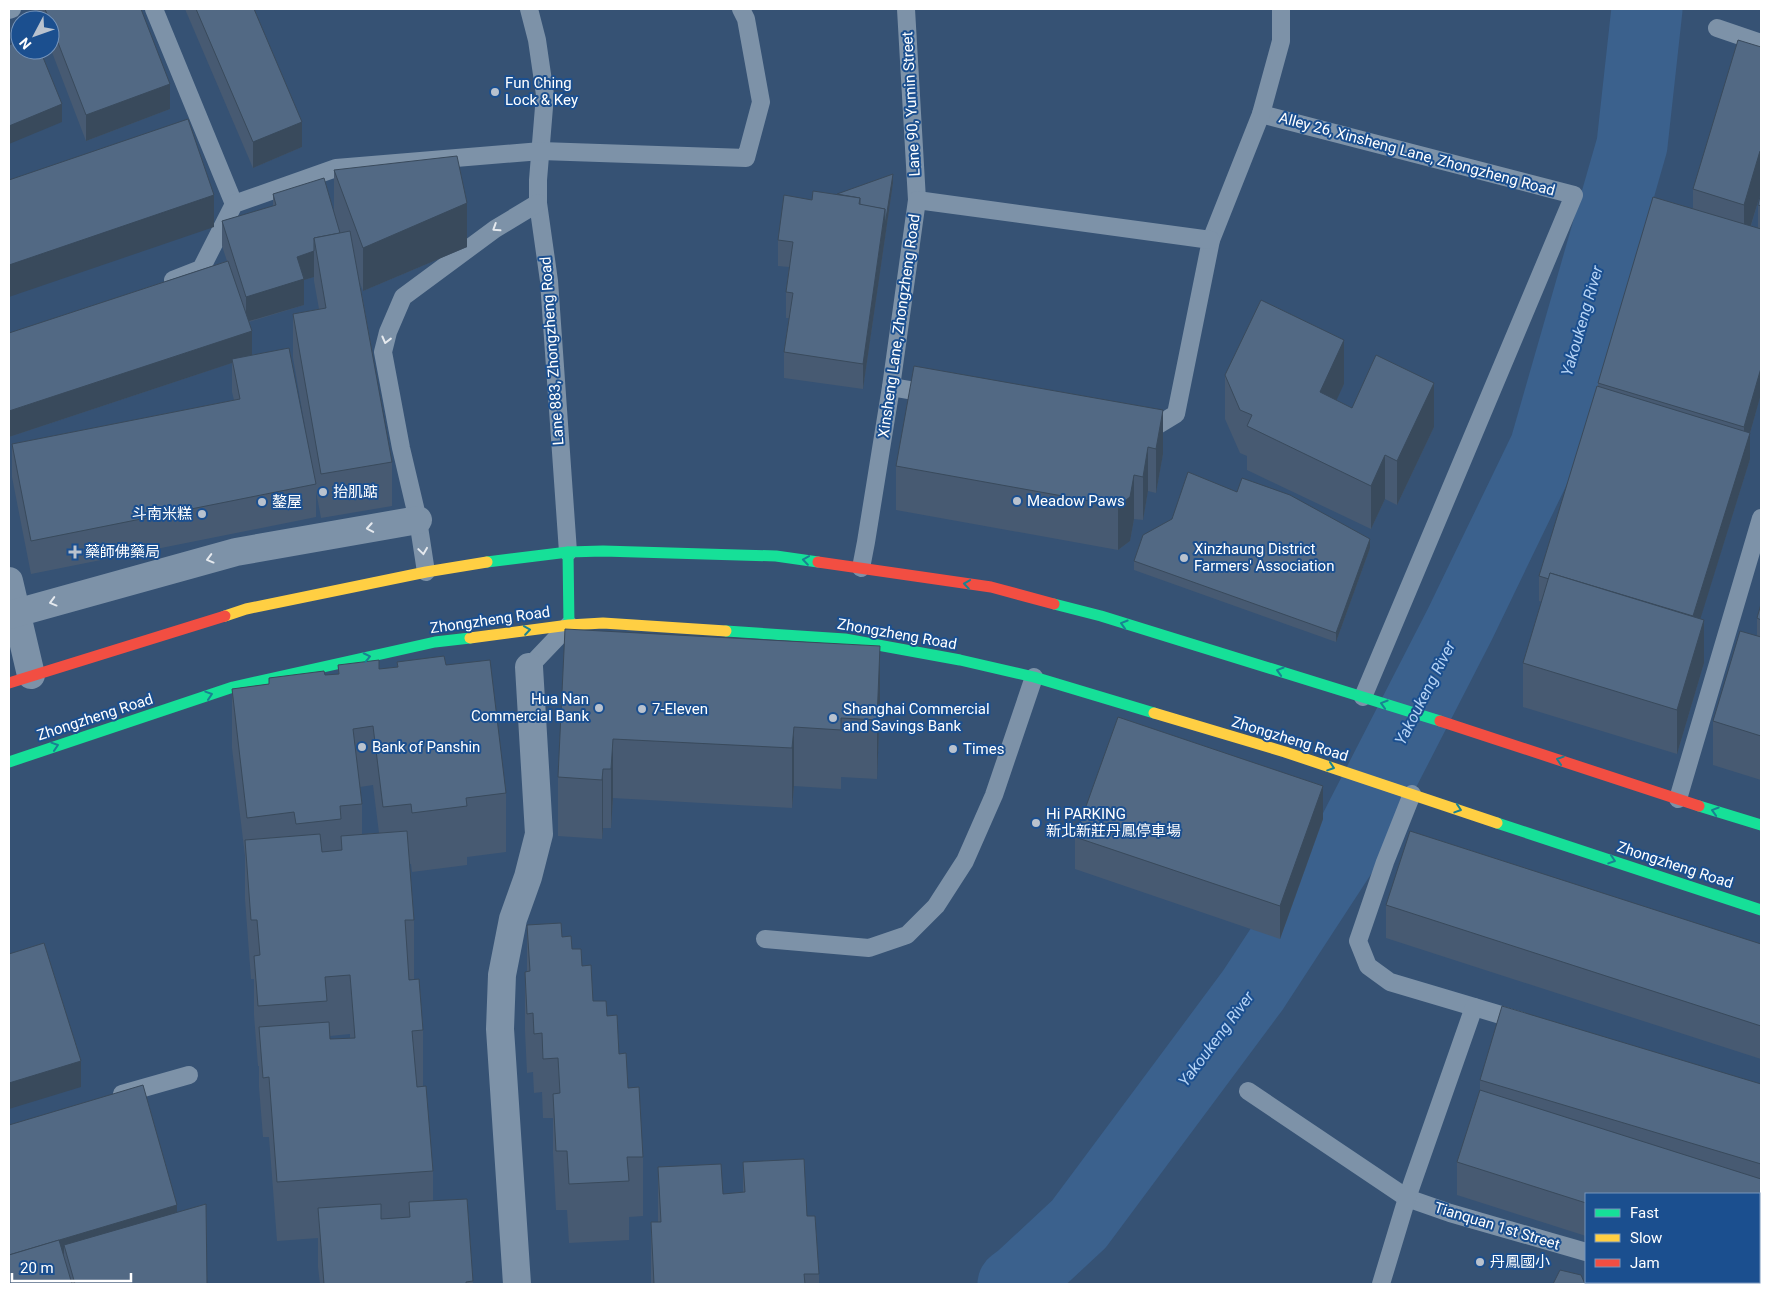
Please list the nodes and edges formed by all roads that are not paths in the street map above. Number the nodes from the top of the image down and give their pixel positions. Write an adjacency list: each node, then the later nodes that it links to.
1 (12, 9): 7 (lane)
2 (154, 9): 11 (lane)
3 (529, 9): 13 (lane, Lane 883, Zhongzheng Road)
4 (741, 9): 13 (lane)
5 (906, 9): 14 (lane, Lane 90, Yumin Street)
6 (1281, 9): 10 (lane)
7 (9, 10)
8 (1717, 28): 9 (lane)
9 (1761, 43)
10 (1261, 114): 17 (lane); 33 (lane, Alley 26, Xinsheng Lane, Zhongzheng Road)
11 (200, 121): 12 (lane); 16 (lane)
12 (182, 128)
13 (541, 150): 15 (lane, Lane 883, Zhongzheng Road); 16 (lane)
14 (917, 200): 17 (lane, Xinsheng Lane, Zhongzheng Road); 19 (lane, Xinsheng Lane, Zhongzheng Road)
15 (538, 203): 23 (lane, one-way to 23); 24 (lane, Lane 883, Zhongzheng Road)
16 (234, 204): 18 (lane)
17 (1212, 240): 21 (lane)
18 (155, 286)
19 (891, 387): 20 (lane); 25 (lane, Xinsheng Lane, Zhongzheng Road)
20 (948, 397)
21 (1129, 428)
22 (1761, 518): 36 (lane)
23 (418, 520): 26 (lane, one-way to 26); 28 (street, one-way to 28)
24 (568, 552): 25 (main road, one-way to 24); 26 (main road); 29 (main road)
25 (861, 568): 33 (main road, one-way to 25)
26 (426, 572): 32 (main road)
27 (9, 581): 28 (street)
28 (12, 613): 32 (street)
29 (569, 624): 30 (lane); 31 (main road, Zhongzheng Road); 34 (main road, Zhongzheng Road, one-way to 29)
30 (529, 667): 47 (street)
31 (1034, 677): 35 (main road, Zhongzheng Road, one-way to 35); 39 (lane)
32 (20, 679)
33 (1363, 697): 36 (main road, one-way to 33)
34 (9, 762)
35 (1412, 794): 38 (main road, Zhongzheng Road, one-way to 38); 40 (lane)
36 (1678, 799): 37 (main road, one-way to 36)
37 (1761, 825)
38 (1761, 910)
39 (764, 939)
40 (1474, 1007): 41 (lane); 45 (lane)
41 (1539, 1026)
42 (189, 1075): 44 (lane)
43 (1248, 1091): 45 (lane, Tianquan 1st Street)
44 (104, 1100)
45 (1407, 1198): 46 (lane, Tianquan 1st Street); 48 (lane)
46 (1585, 1252)
47 (517, 1284)
48 (1381, 1284)

